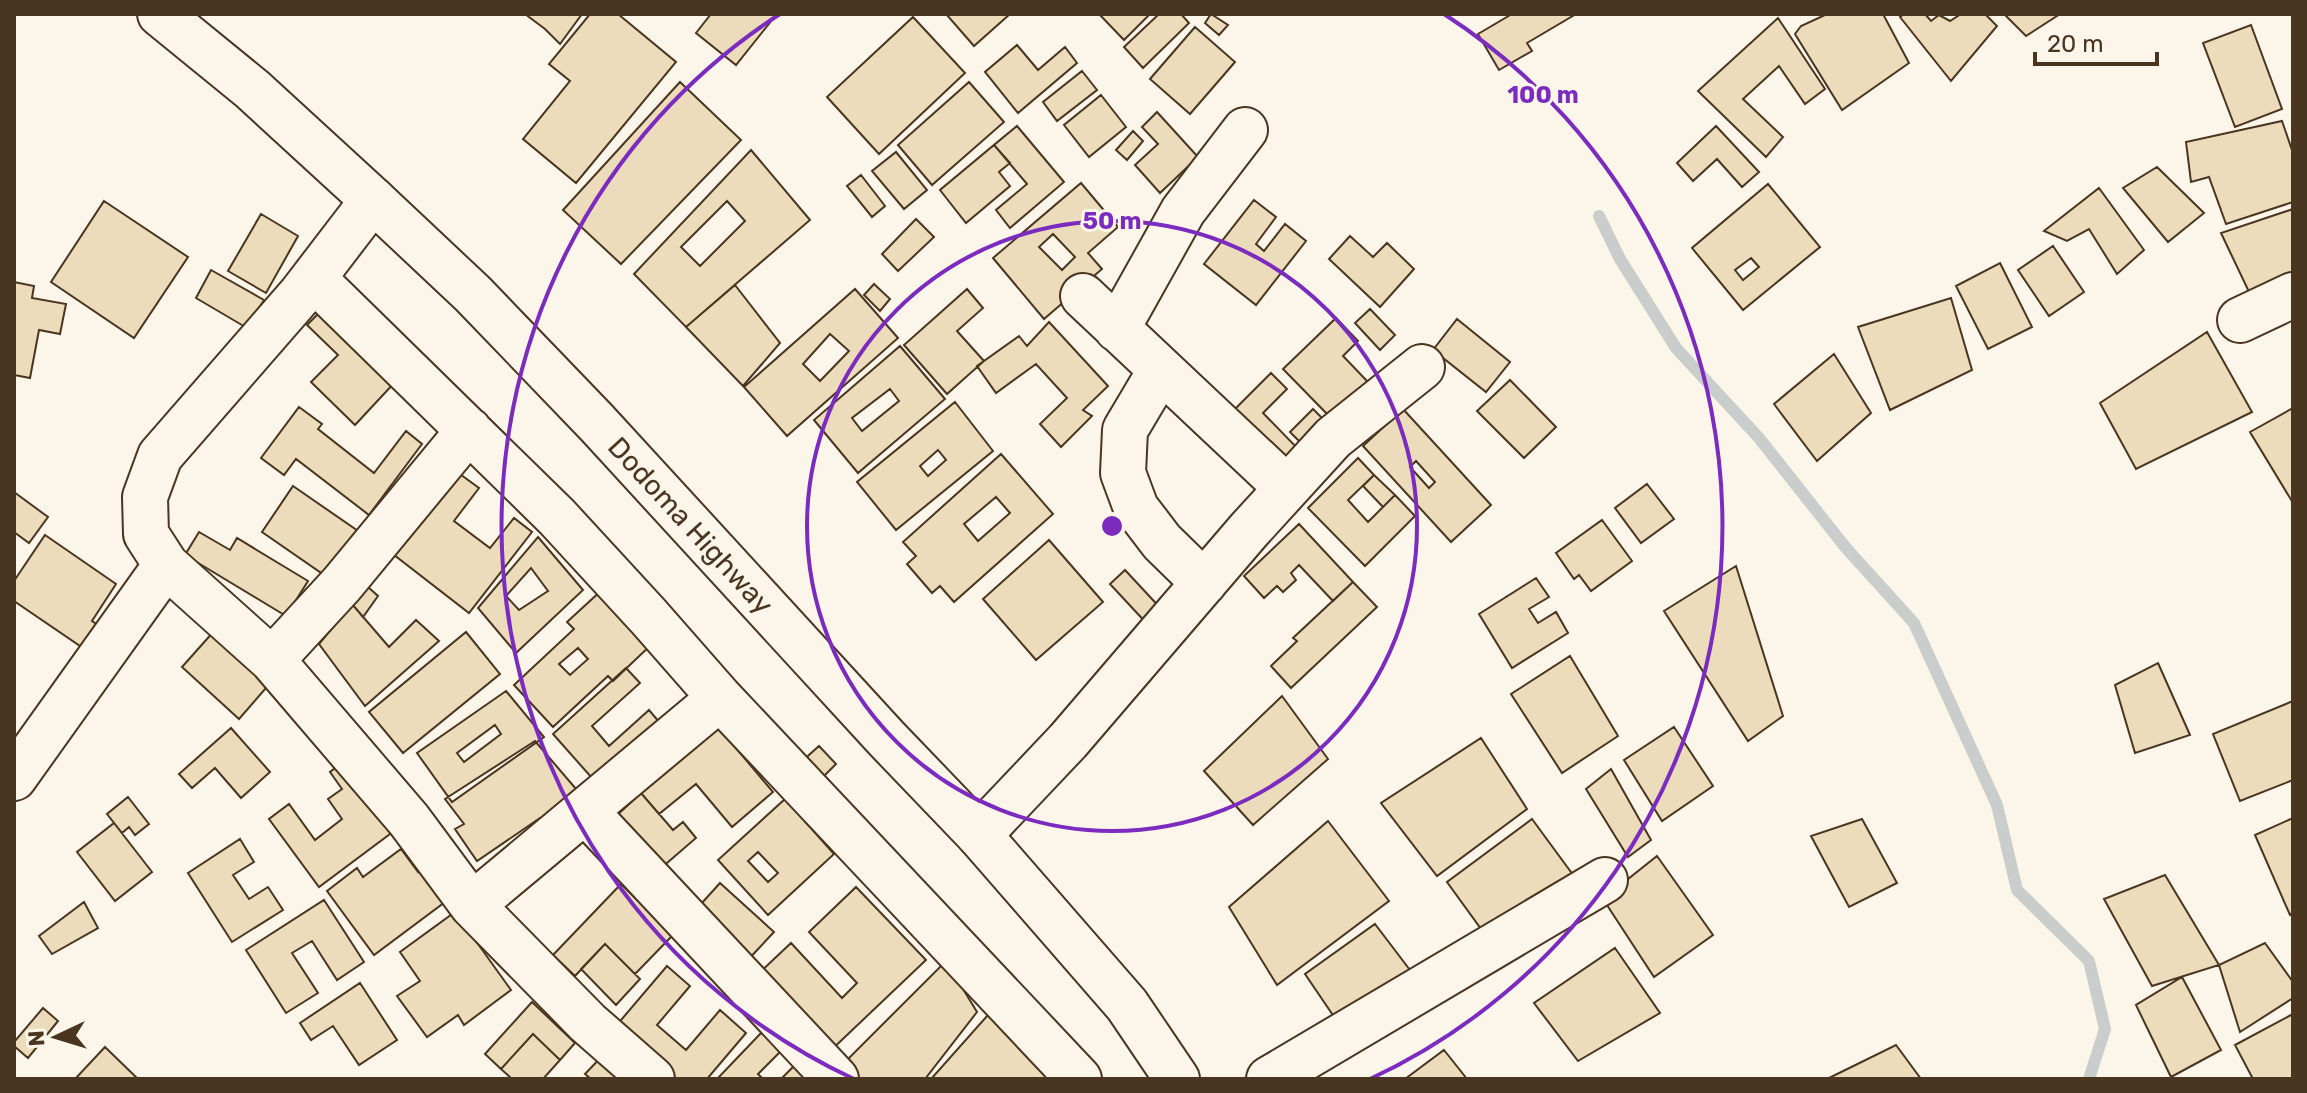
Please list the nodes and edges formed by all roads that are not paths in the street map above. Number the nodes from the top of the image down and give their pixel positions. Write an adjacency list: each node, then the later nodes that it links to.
1 (160, 14): 3 (main road, Dodoma Highway)
2 (1245, 130): 8 (main road)
3 (373, 200): 4 (main road); 19 (main road, Dodoma Highway)
4 (314, 279): 11 (main road); 13 (main road)
5 (2293, 295): 7 (main road)
6 (1083, 296): 8 (main road)
7 (2240, 320)
8 (1117, 329): 10 (main road)
9 (1422, 367): 12 (main road)
10 (1160, 371): 12 (main road); 14 (main road)
11 (469, 430): 15 (main road); 16 (main road)
12 (1287, 488): 14 (main road)
13 (166, 565): 15 (main road); 17 (main road)
14 (1204, 583): 19 (main road)
15 (272, 660): 21 (main road)
16 (720, 698): 18 (main road); 24 (main road)
17 (14, 778)
18 (586, 812): 21 (main road); 23 (main road)
19 (979, 835): 25 (main road, Dodoma Highway)
20 (1605, 880): 26 (main road)
21 (472, 905): 22 (main road)
22 (652, 1079)
23 (836, 1079)
24 (1079, 1079)
25 (1177, 1079)
26 (1269, 1079)

